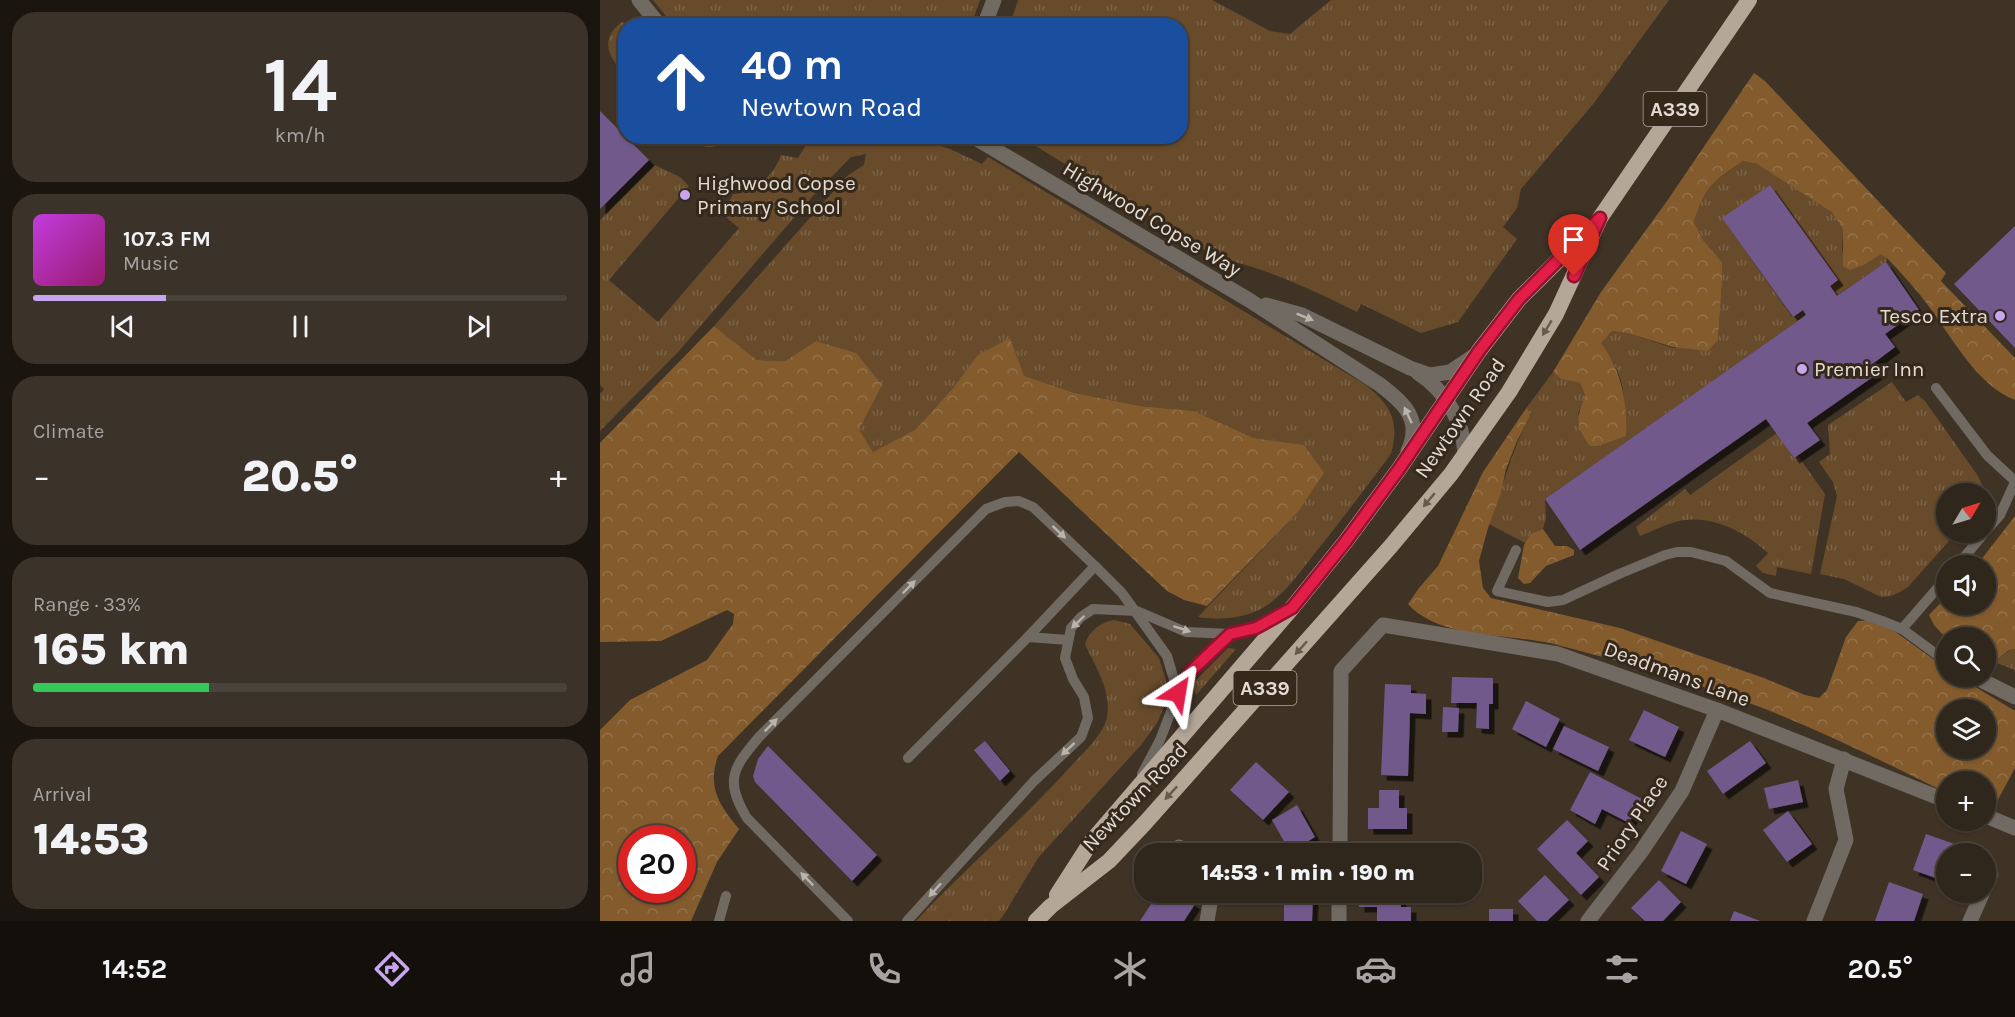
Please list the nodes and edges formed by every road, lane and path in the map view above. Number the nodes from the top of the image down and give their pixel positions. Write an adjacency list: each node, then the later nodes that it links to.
1 (639, 0): 4 (street)
2 (994, 0): 5 (street)
3 (1749, 0): 7 (highway, Newtown Road / A339)
4 (654, 18)
5 (987, 18)
6 (986, 144): 8 (street, Highwood Copse Way)
7 (1600, 218): 9 (highway, Newtown Road / A339); 13 (highway, Newtown Road / A339, one-way to 13)
8 (1249, 300): 10 (street, Highwood Copse Way, one-way to 10); 14 (street, Highwood Copse Way, one-way to 8)
9 (1479, 351): 10 (street, Highwood Copse Way); 12 (highway, Newtown Road / A339)
10 (1410, 368): 12 (street)
11 (1936, 388): 15 (lane)
12 (1446, 399): 13 (street); 14 (highway, Newtown Road / A339)
13 (1465, 454): 46 (highway, Newtown Road / A339, one-way to 46)
14 (1399, 469): 22 (highway, Newtown Road / A339)
15 (2015, 482): 16 (lane)
16 (1996, 520)
17 (1977, 543): 19 (lane)
18 (1516, 550): 26 (lane)
19 (1966, 555)
20 (1095, 566): 23 (lane); 28 (lane); 48 (lane, one-way to 20)
21 (1936, 590): 26 (lane)
22 (1292, 608): 27 (lane); 37 (highway, Newtown Road / A339)
23 (1137, 611): 27 (lane, one-way to 27); 29 (lane, one-way to 29); 32 (lane)
24 (1397, 613): 25 (street)
25 (1383, 625): 34 (street, Deadmans Lane); 41 (street)
26 (1902, 629): 30 (lane)
27 (1230, 634): 32 (lane)
28 (1028, 637): 29 (lane); 35 (lane)
29 (1068, 640): 49 (lane, one-way to 49)
30 (1936, 654)
31 (1995, 687): 33 (street)
32 (1178, 693): 37 (lane)
33 (2015, 697)
34 (1717, 710): 36 (street, Deadmans Lane); 53 (street, Priory Place)
35 (908, 758)
36 (1844, 759): 38 (street, Deadmans Lane); 54 (street)
37 (1130, 796): 46 (highway, Newtown Road / A339)
38 (1936, 797)
39 (1996, 820): 40 (street)
40 (2015, 828)
41 (1340, 843)
42 (726, 896): 47 (lane)
43 (1210, 903): 51 (street)
44 (1339, 903): 52 (street)
45 (1978, 903): 55 (street)
46 (1051, 906): 50 (highway, Newtown Road / A339)
47 (719, 921)
48 (848, 921)
49 (907, 921)
50 (1036, 921)
51 (1207, 921)
52 (1339, 921)
53 (1588, 921)
54 (1814, 921)
55 (1970, 921)

